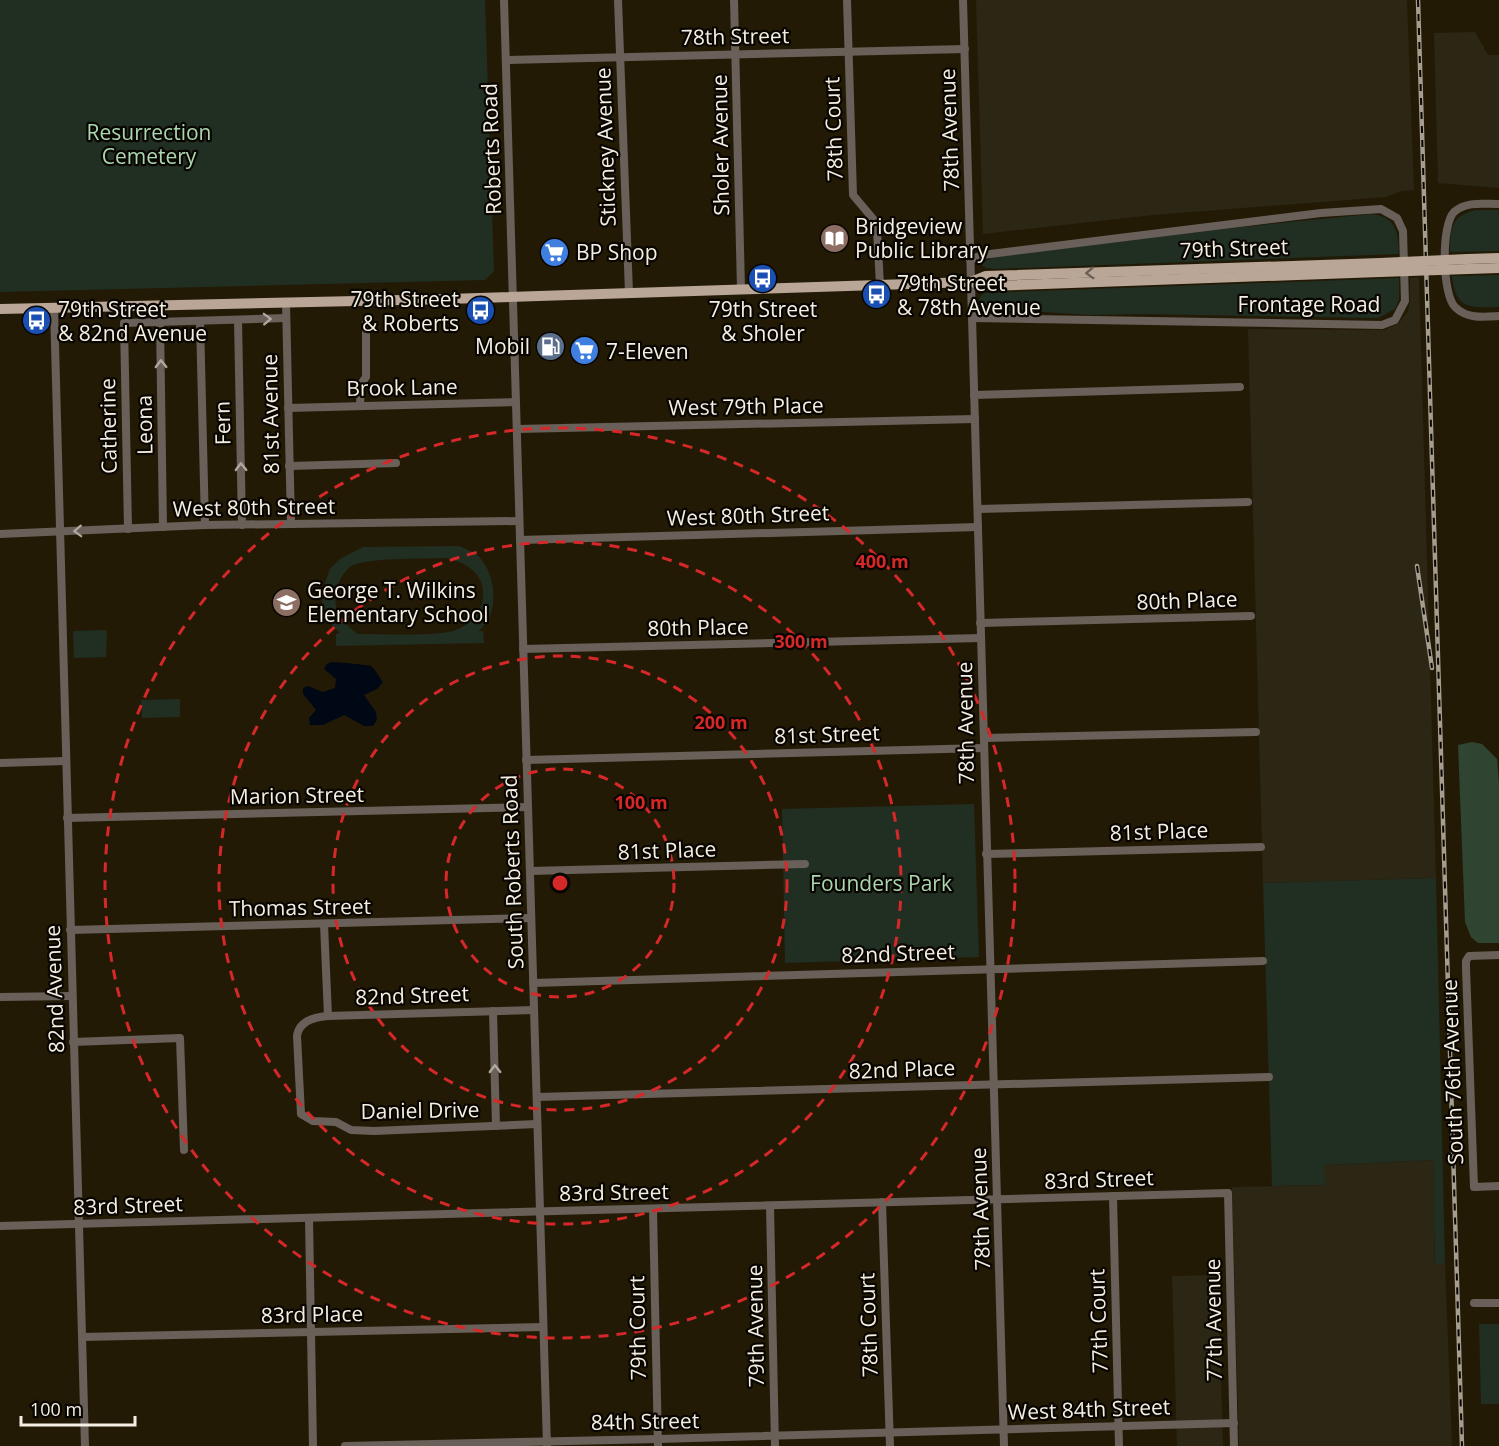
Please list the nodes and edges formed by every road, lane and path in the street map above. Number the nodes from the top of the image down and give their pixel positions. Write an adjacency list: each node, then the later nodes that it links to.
1 (504, 0): 10 (street, Roberts Road)
2 (618, 0): 9 (street, Stickney Avenue)
3 (734, 0): 8 (street, Sholer Avenue)
4 (847, 0): 7 (street, 78th Court)
5 (963, 0): 6 (street, 78th Avenue)
6 (965, 49): 7 (street, 78th Street); 13 (street, 78th Avenue)
7 (849, 52): 8 (street, 78th Street); 17 (street, 78th Court)
8 (735, 54): 9 (street, 78th Street); 18 (street, Sholer Avenue)
9 (620, 57): 10 (street, 78th Street); 19 (street, Stickney Avenue)
10 (506, 60): 20 (street, Roberts Road)
11 (1499, 204): 24 (street)
12 (1499, 258): 14 (main road, 79th Street)
13 (970, 260): 16 (street, 78th Avenue); 26 (street, Frontage Road)
14 (1468, 264): 15 (main road, 79th Street); 16 (main road, 79th Street, bridge)
15 (1499, 268)
16 (971, 282): 17 (main road, 79th Street); 26 (street, 78th Avenue)
17 (880, 285): 18 (main road, 79th Street)
18 (741, 289): 19 (main road, 79th Street)
19 (629, 293): 20 (main road, 79th Street)
20 (513, 297): 21 (main road, 79th Street); 33 (street, South Roberts Road)
21 (285, 303): 22 (main road, 79th Street); 25 (street, 81st Avenue)
22 (54, 308): 23 (main road, 79th Street); 49 (street, 82nd Avenue)
23 (0, 309)
24 (1499, 316)
25 (286, 318): 27 (street, one-way to 25); 35 (street, 81st Avenue)
26 (972, 318): 32 (street, 78th Avenue)
27 (238, 320): 28 (street); 44 (street, Fern, one-way to 27)
28 (200, 321): 29 (street); 43 (street)
29 (160, 322): 46 (street, Leona, one-way to 29); 48 (street, Catherine)
30 (366, 323): 34 (street)
31 (1240, 387): 32 (street)
32 (975, 395): 36 (street, 78th Avenue)
33 (516, 402): 34 (street, Brook Lane); 37 (street, South Roberts Road)
34 (360, 406): 35 (street, Brook Lane)
35 (288, 408): 39 (street, 81st Avenue)
36 (975, 419): 37 (street, West 79th Place); 41 (street, 78th Avenue)
37 (517, 429): 42 (street, South Roberts Road)
38 (396, 463): 39 (street)
39 (290, 466): 45 (street, 81st Avenue)
40 (1248, 502): 41 (street)
41 (978, 509): 47 (street, 78th Avenue)
42 (519, 521): 45 (street, West 80th Street); 51 (street, South Roberts Road)
43 (205, 525): 44 (street, West 80th Street); 46 (street, West 80th Street)
44 (242, 525): 45 (street, West 80th Street)
45 (291, 525)
46 (164, 527): 48 (street, West 80th Street)
47 (978, 527): 51 (street, West 80th Street); 53 (street, 78th Avenue)
48 (128, 529): 49 (street, West 80th Street, one-way to 49)
49 (58, 532): 50 (street, West 80th Street); 59 (street, 82nd Avenue)
50 (0, 534)
51 (520, 540): 55 (street, South Roberts Road)
52 (1251, 616): 53 (street, 80th Place)
53 (980, 623): 54 (street, 78th Avenue)
54 (981, 638): 55 (street, 80th Place); 57 (street, 78th Avenue)
55 (523, 649): 58 (street, South Roberts Road)
56 (1256, 732): 57 (street, 81st Street)
57 (984, 743): 58 (street, 81st Street); 64 (street, 78th Avenue)
58 (526, 760): 61 (street, South Roberts Road)
59 (65, 761): 60 (street); 62 (street, 82nd Avenue)
60 (0, 763)
61 (528, 807): 62 (street, Marion Street); 66 (street, South Roberts Road)
62 (67, 818): 69 (street, 82nd Avenue)
63 (1261, 846): 64 (street, 81st Place)
64 (986, 854): 72 (street, 78th Avenue)
65 (805, 864): 66 (street, 81st Place)
66 (530, 871): 67 (street, South Roberts Road)
67 (531, 918): 68 (street, Thomas Street); 73 (street, South Roberts Road)
68 (324, 924): 69 (street, Thomas Street); 78 (street)
69 (70, 930): 74 (street, 82nd Avenue)
70 (1499, 955): 86 (street, South 76th Avenue)
71 (1263, 961): 72 (street, 82nd Street)
72 (991, 969): 73 (street, 82nd Street); 81 (street, 78th Avenue)
73 (533, 983): 76 (street, South Roberts Road)
74 (72, 996): 75 (street); 79 (street, 82nd Avenue)
75 (0, 997)
76 (534, 1010): 77 (street, 82nd Street); 82 (street, South Roberts Road)
77 (493, 1011): 78 (street, 82nd Street); 84 (street, one-way to 77)
78 (328, 1016): 84 (street, Daniel Drive)
79 (73, 1042): 85 (street); 95 (street, 82nd Avenue)
80 (1269, 1077): 81 (street, 82nd Place)
81 (994, 1084): 82 (street, 82nd Place); 89 (street, 78th Avenue)
82 (537, 1096): 83 (street, South Roberts Road)
83 (537, 1124): 84 (street, Daniel Drive); 93 (street, South Roberts Road)
84 (496, 1126)
85 (184, 1150)
86 (1499, 1186)
87 (1228, 1193): 88 (street, 83rd Street); 102 (street, 77th Avenue)
88 (1113, 1196): 89 (street, 83rd Street); 103 (street, 77th Court)
89 (998, 1200): 90 (street, 83rd Street); 104 (street, 78th Avenue)
90 (882, 1202): 91 (street, 83rd Street); 106 (street, 78th Court)
91 (770, 1206): 92 (street, 83rd Street); 107 (street, 79th Avenue)
92 (653, 1209): 93 (street, 83rd Street); 108 (street, 79th Court)
93 (540, 1212): 94 (street, 83rd Street); 99 (street, South Roberts Road)
94 (309, 1218): 95 (street, 83rd Street); 100 (street)
95 (78, 1224): 96 (street, 83rd Street); 101 (street, 82nd Avenue)
96 (0, 1226)
97 (1474, 1303): 98 (street)
98 (1499, 1303)
99 (543, 1327): 100 (street, 83rd Place); 109 (street, South Roberts Road)
100 (310, 1332): 101 (street, 83rd Place); 111 (street)
101 (81, 1337): 110 (street, 82nd Avenue)
102 (1234, 1423): 103 (street, West 84th Street); 117 (street, 77th Avenue)
103 (1119, 1426): 104 (street, West 84th Street); 116 (street, 77th Court)
104 (1004, 1429): 105 (street, West 84th Street); 115 (street, 78th Avenue)
105 (946, 1431): 106 (street, 84th Street)
106 (890, 1432): 107 (street, 84th Street); 114 (street, 78th Court)
107 (775, 1436): 108 (street, 84th Street); 113 (street, 79th Avenue)
108 (658, 1443): 109 (street, 84th Street)
109 (547, 1444): 112 (street, 84th Street)
110 (85, 1446)
111 (313, 1446)
112 (345, 1446)
113 (775, 1446)
114 (890, 1446)
115 (1004, 1446)
116 (1119, 1446)
117 (1234, 1446)

